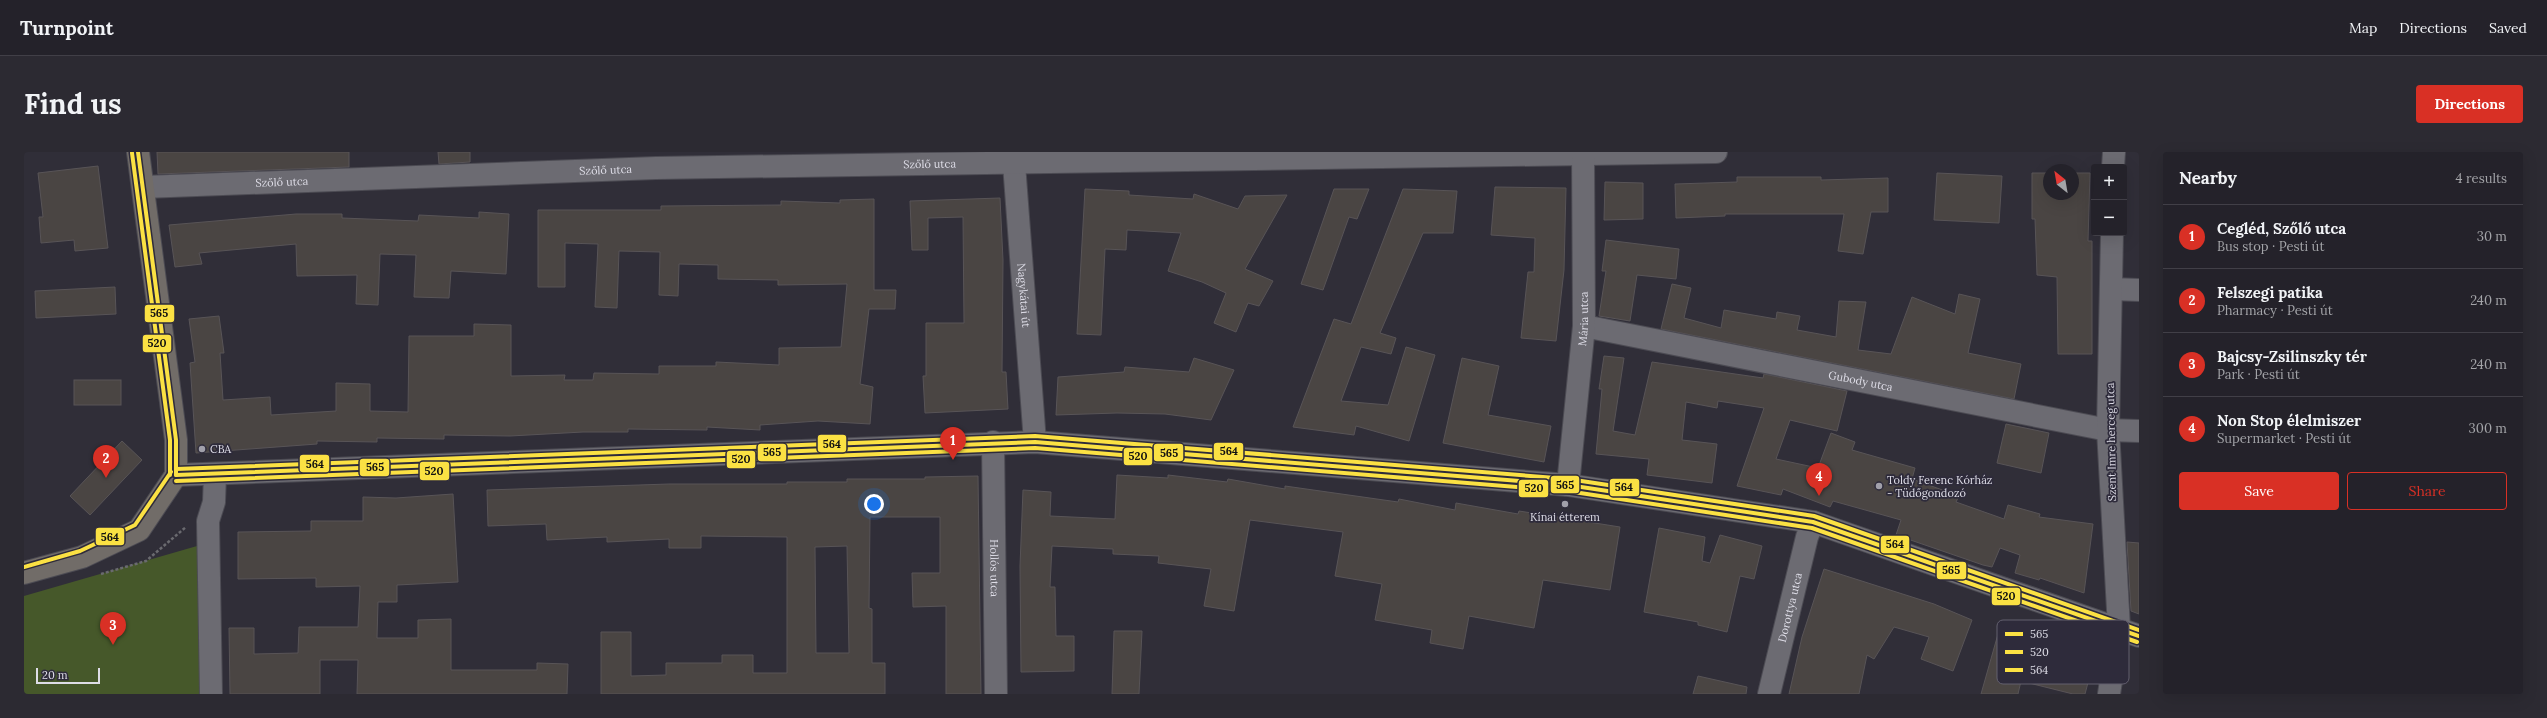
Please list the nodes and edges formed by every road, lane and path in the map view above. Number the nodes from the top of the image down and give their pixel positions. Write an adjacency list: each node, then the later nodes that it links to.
1 (138, 152): 9 (main road)
2 (1716, 152): 5 (street, Szőlő utca)
3 (2114, 152): 8 (street)
4 (1371, 154): 5 (street, Szőlő utca); 6 (street, Szőlő utca)
5 (1583, 154): 13 (street, Mária utca)
6 (1009, 158): 7 (street, Szőlő utca); 17 (street, Nagykátai út)
7 (650, 160): 9 (street, Szőlő utca)
8 (2113, 164)
9 (144, 187): 19 (main road)
10 (2112, 236): 11 (street, Szent Imre herceg utca)
11 (2111, 289): 12 (street); 14 (street, Szent Imre herceg utca)
12 (2139, 290)
13 (1584, 326): 14 (street, Gubody utca); 20 (street, Mária utca)
14 (2108, 430): 15 (street, Gubody utca); 26 (street, Szent Imre herceg utca)
15 (2139, 432)
16 (992, 442): 17 (street); 18 (street); 31 (street, Hollós utca)
17 (1034, 442): 20 (street)
18 (215, 474): 19 (street); 30 (street)
19 (176, 475): 24 (main road)
20 (1568, 485): 21 (street)
21 (1813, 522): 25 (street); 32 (street, Dorottya utca)
22 (187, 526): 23 (path)
23 (182, 531)
24 (24, 573)
25 (2096, 620)
26 (2119, 620)
27 (2129, 632): 28 (street)
28 (2139, 636)
29 (2111, 684): 33 (street, Szent Imre herceg utca)
30 (211, 694)
31 (996, 694)
32 (1769, 694)
33 (2109, 694)

